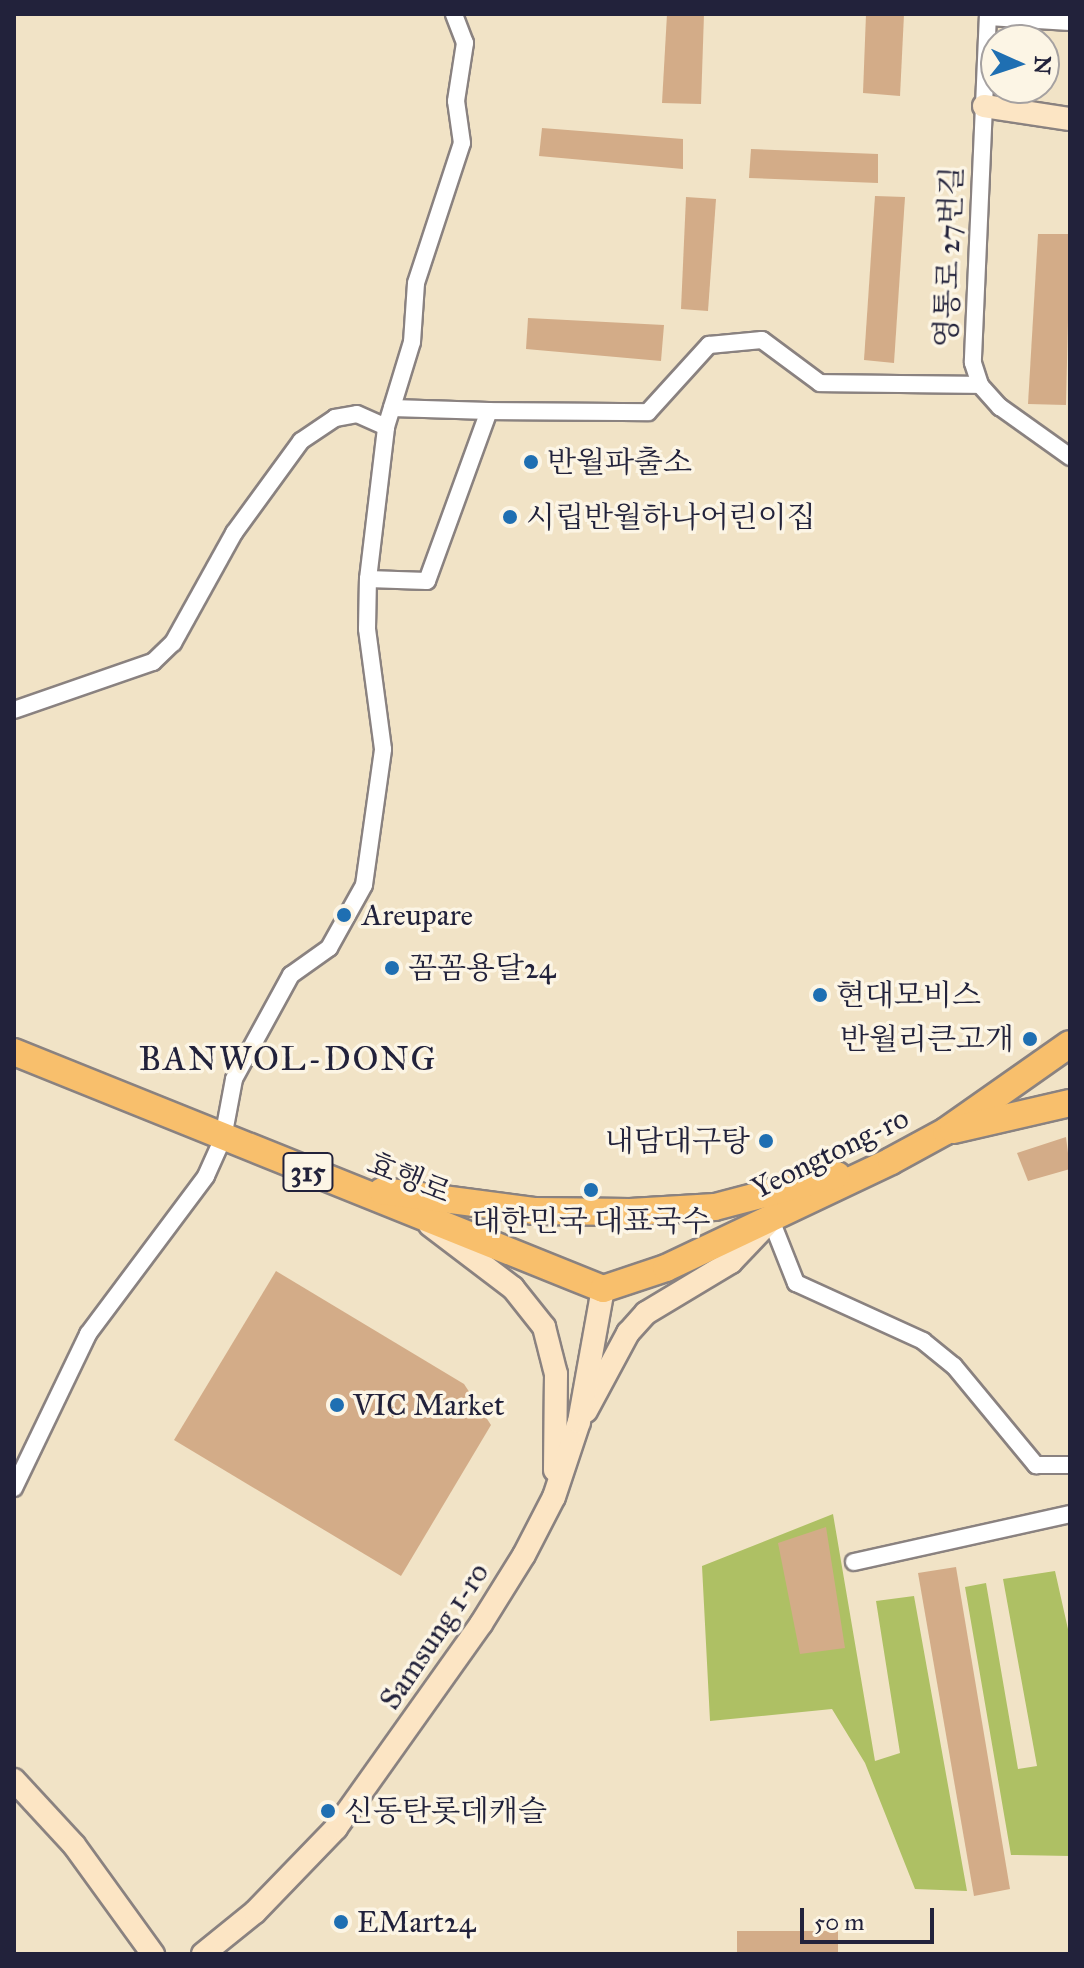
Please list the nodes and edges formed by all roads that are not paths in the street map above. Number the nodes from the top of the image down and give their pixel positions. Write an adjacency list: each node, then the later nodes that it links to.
1 (454, 14): 7 (street)
2 (988, 15): 3 (street); 4 (street, 영통로 27번길)
3 (1070, 22)
4 (984, 106): 5 (main road); 6 (street, 영통로 27번길)
5 (1070, 119)
6 (980, 385): 8 (street); 10 (street, 영통로 27번길)
7 (392, 408): 8 (street); 9 (street)
8 (489, 411): 11 (street)
9 (386, 427): 11 (street); 12 (street)
10 (1070, 457)
11 (368, 579): 17 (street)
12 (14, 710)
13 (1070, 1044): 16 (main road, Yeongtong-ro / 315)
14 (14, 1052): 17 (main road, 효행로 / 315)
15 (1070, 1103): 16 (main road)
16 (946, 1131): 18 (main road, Yeongtong-ro / 315)
17 (223, 1138): 19 (main road, 효행로 / 315); 25 (street)
18 (891, 1161): 19 (main road, 315); 21 (main road, Yeongtong-ro / 315)
19 (343, 1186): 20 (main road, 효행로 / 315)
20 (417, 1215): 22 (main road, 효행로 / 315); 26 (main road)
21 (771, 1220): 22 (main road, Yeongtong-ro / 315); 23 (main road); 24 (street)
22 (603, 1289): 23 (main road, Samsung 1-ro)
23 (579, 1422): 26 (main road, Samsung 1-ro)
24 (1070, 1465)
25 (14, 1488)
26 (554, 1497): 31 (main road, Samsung 1-ro)
27 (1070, 1514): 28 (street)
28 (854, 1562)
29 (14, 1780): 30 (main road)
30 (153, 1954)
31 (203, 1954)

